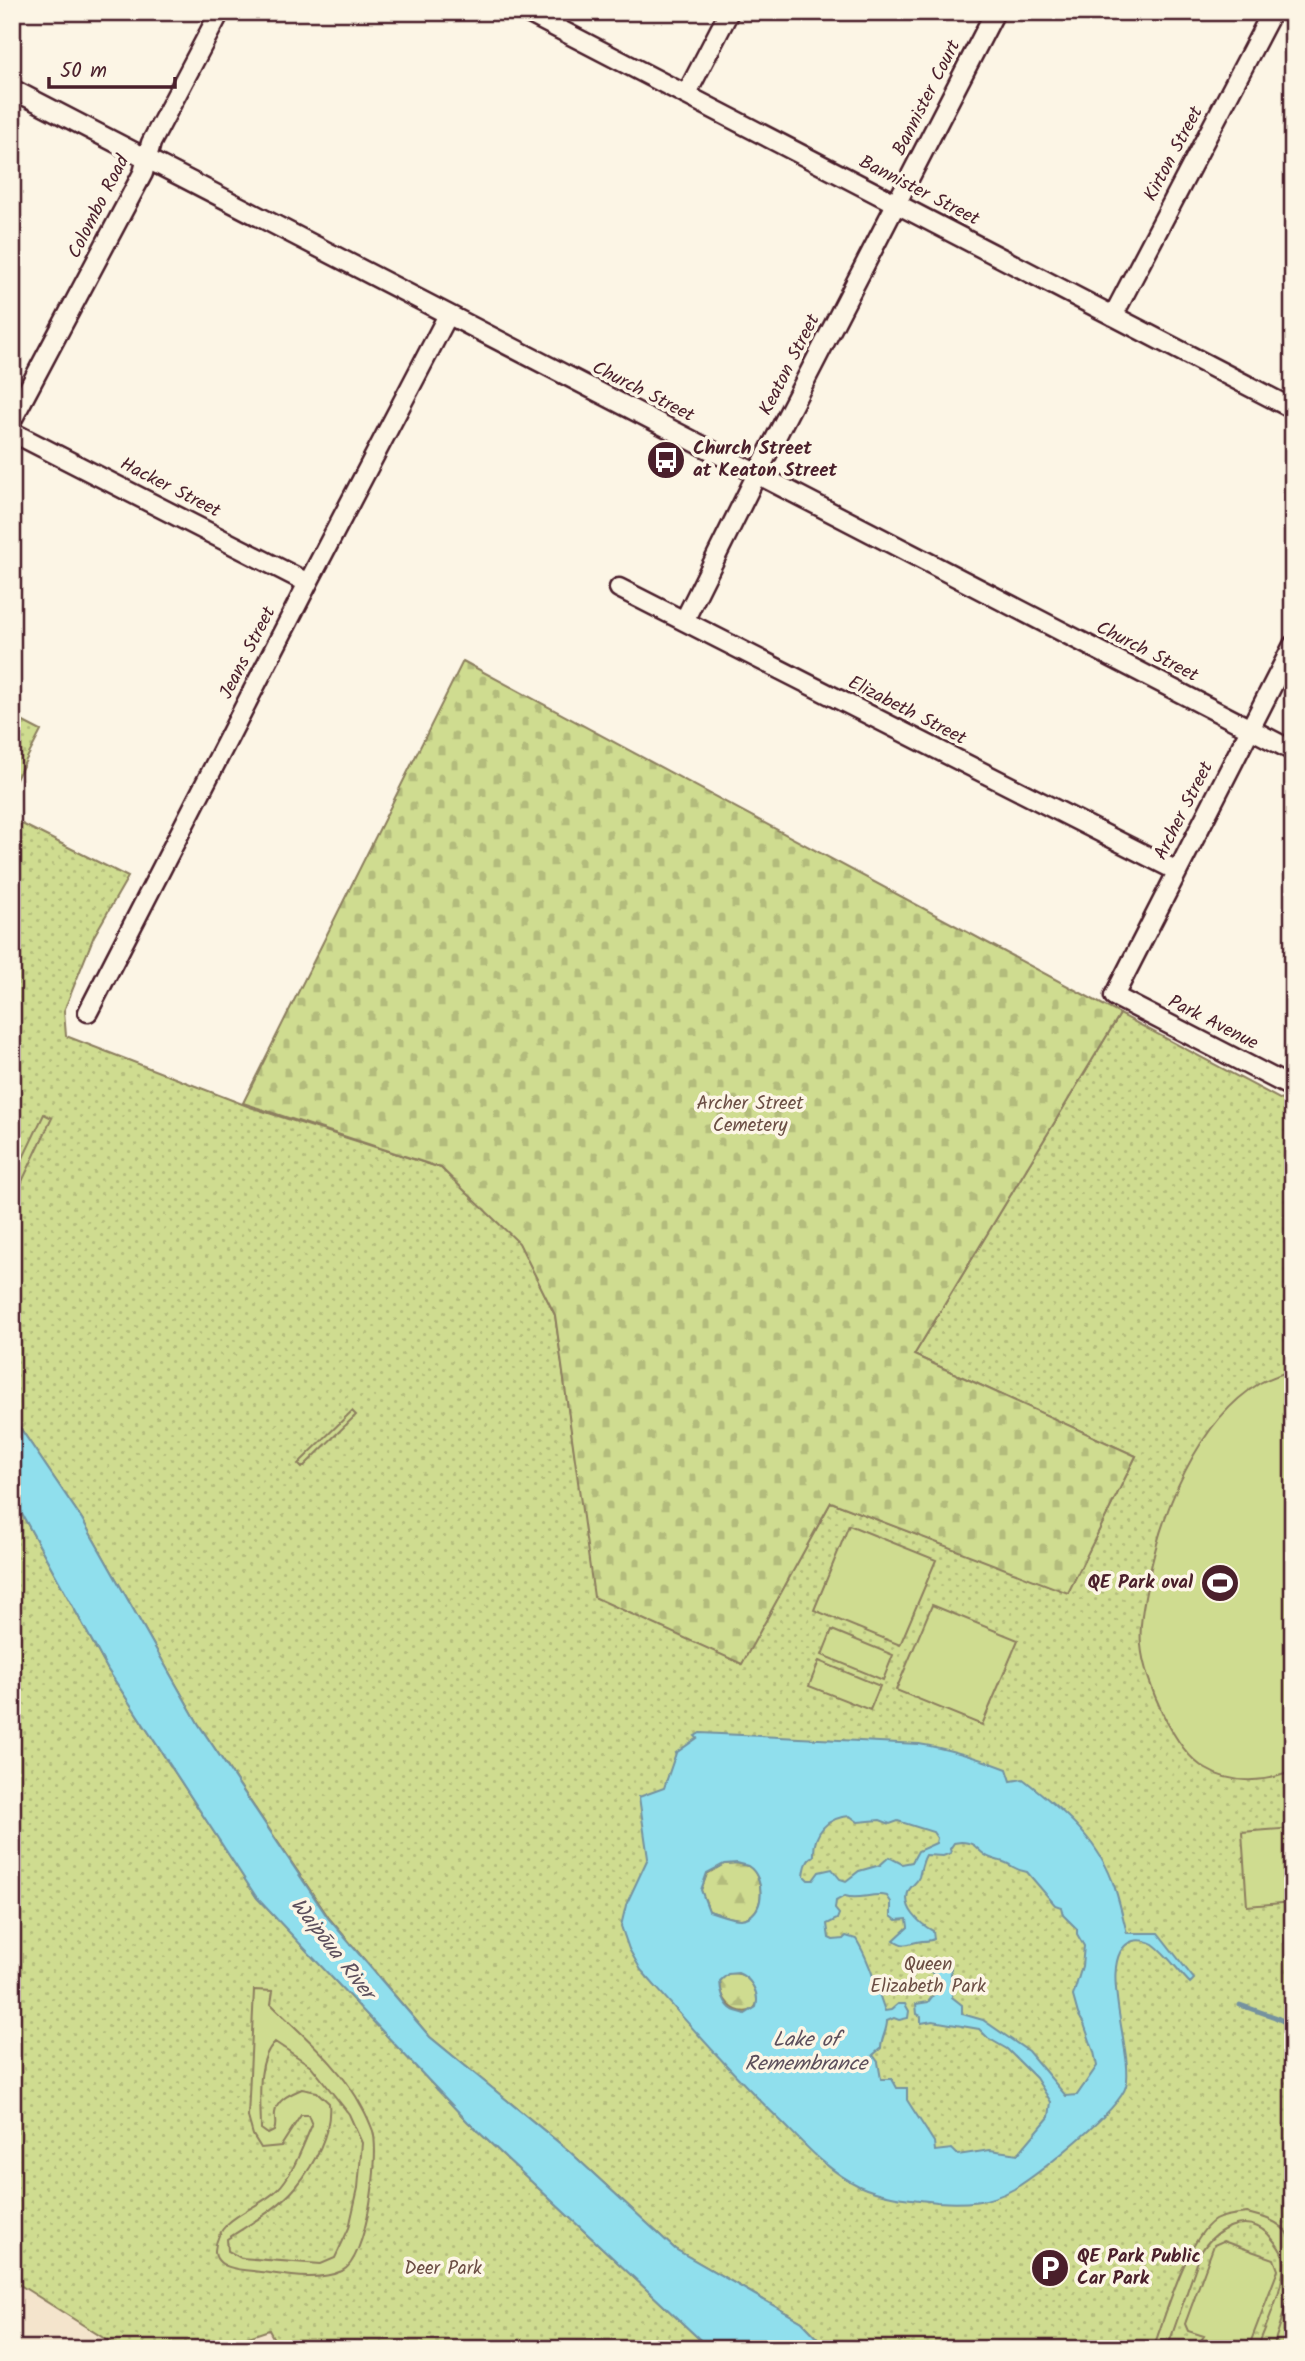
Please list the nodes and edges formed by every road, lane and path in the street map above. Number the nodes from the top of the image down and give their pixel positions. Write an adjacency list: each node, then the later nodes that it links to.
1 (220, 12): 8 (street, Colombo Road)
2 (526, 12): 7 (street, Bannister Street)
3 (729, 12): 7 (street)
4 (995, 12): 9 (street, Bannister Court)
5 (1272, 12): 11 (street, Kirton Street)
6 (12, 89): 8 (street, Church Street)
7 (686, 95): 9 (street, Bannister Street)
8 (147, 158): 10 (street, Church Street); 13 (street, Colombo Road)
9 (898, 204): 11 (street, Bannister Street); 15 (street, Keaton Street)
10 (449, 315): 15 (street, Church Street); 16 (street, Jeans Street)
11 (1113, 316): 12 (street, Bannister Street)
12 (1293, 409)
13 (12, 420)
14 (12, 432): 16 (street, Hacker Street)
15 (757, 474): 18 (street, Keaton Street); 20 (street, Church Street)
16 (308, 583): 24 (street, Jeans Street)
17 (619, 588): 18 (street, Elizabeth Street)
18 (684, 621): 22 (street, Elizabeth Street)
19 (1293, 645): 20 (street, Archer Street)
20 (1250, 729): 21 (street, Church Street); 22 (street, Archer Street)
21 (1293, 751)
22 (1177, 871): 23 (street, Archer Street)
23 (1114, 996): 25 (street, Park Avenue)
24 (88, 1012)
25 (1293, 1088)

